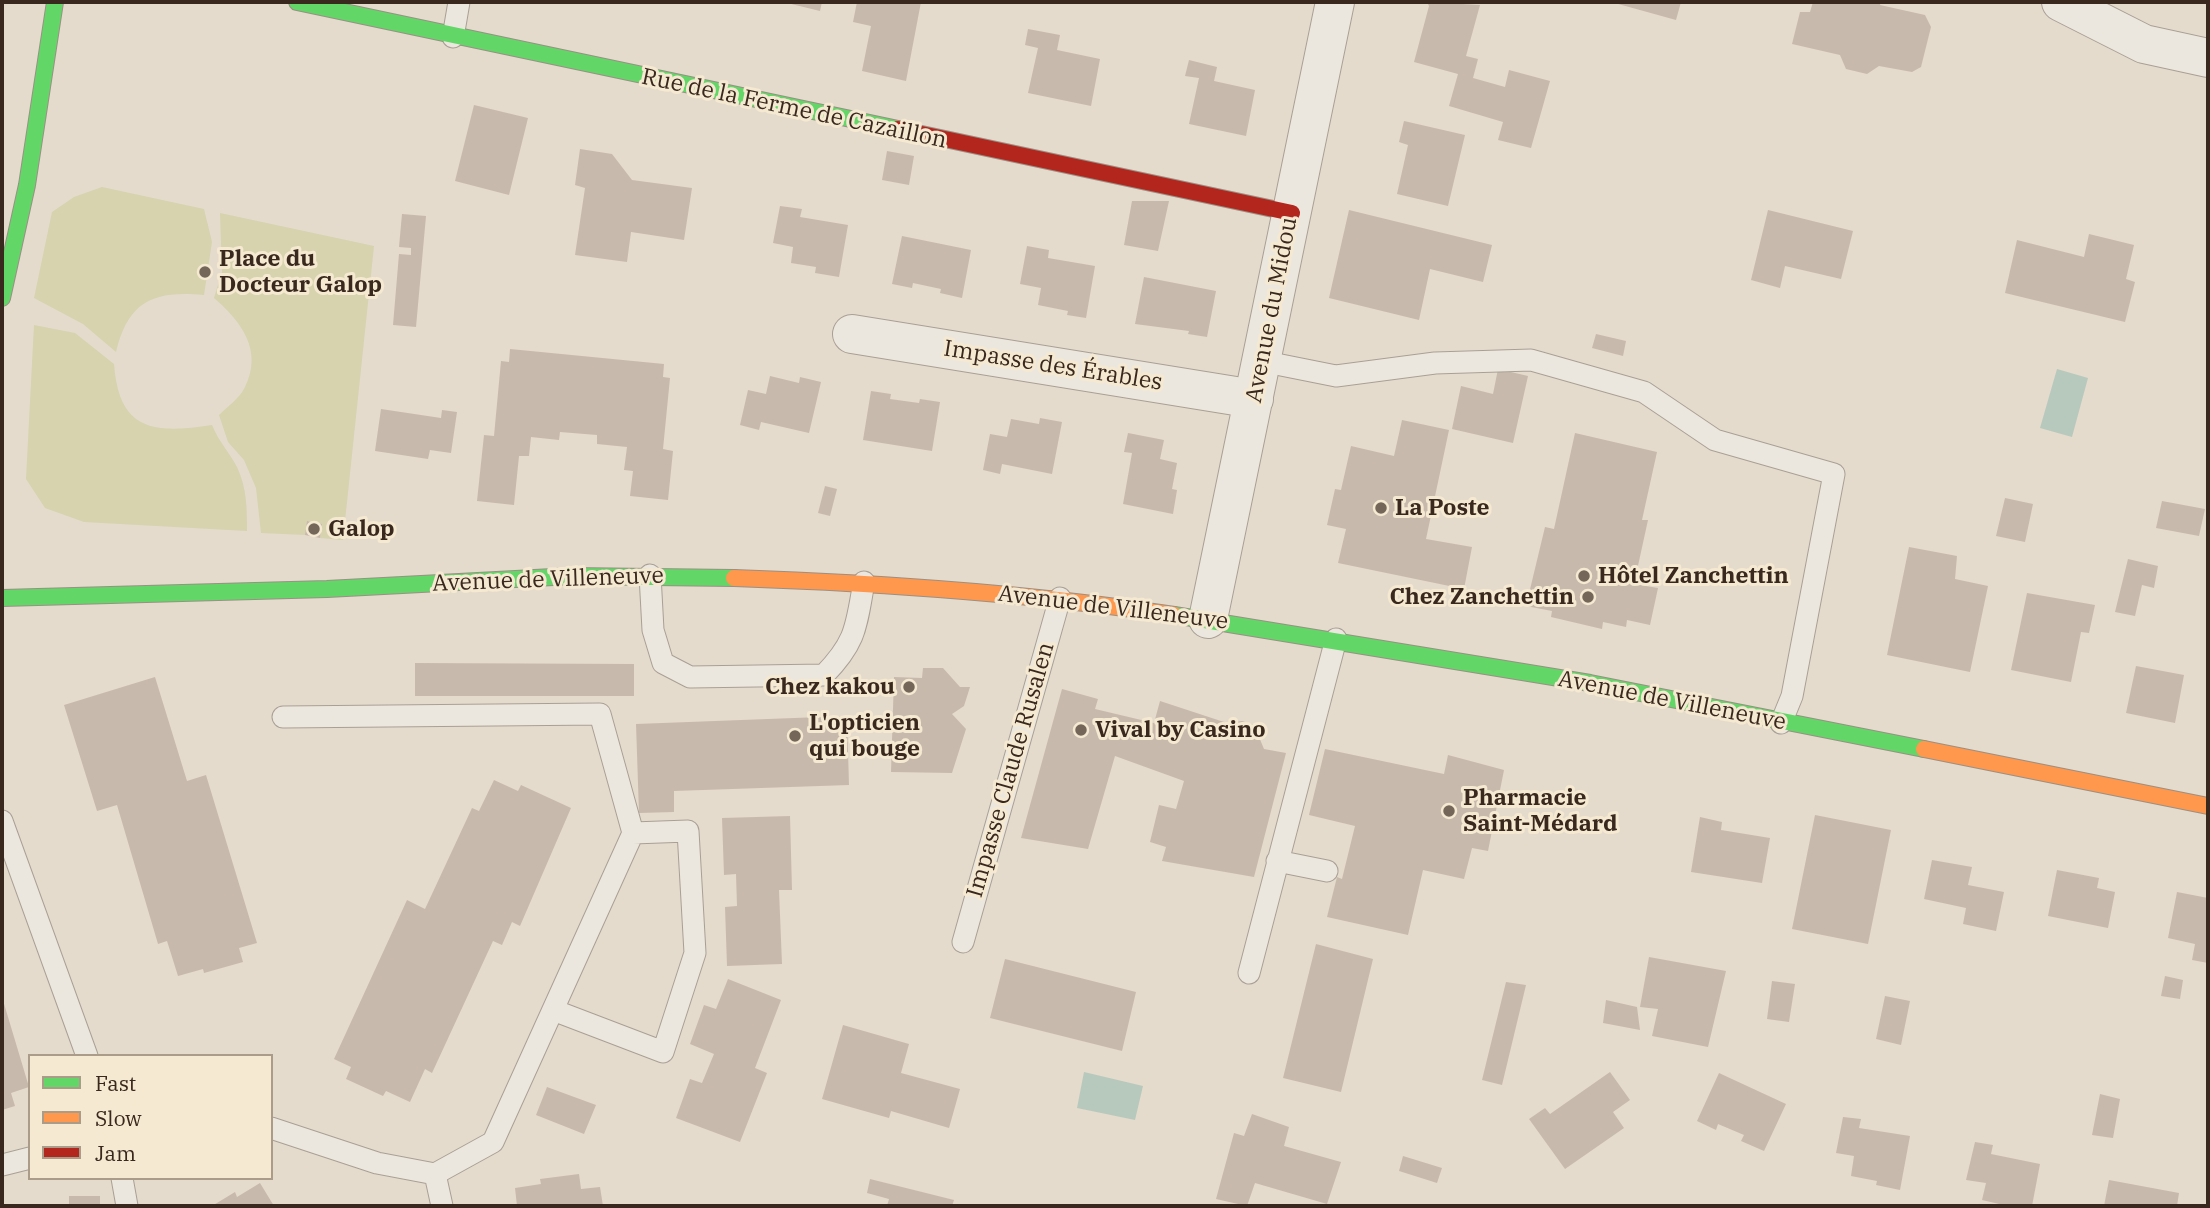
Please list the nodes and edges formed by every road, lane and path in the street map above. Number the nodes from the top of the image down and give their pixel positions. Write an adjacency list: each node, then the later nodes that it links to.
1 (55, 2): 9 (main road)
2 (297, 2): 6 (main road, Rue de la Ferme de Cazaillon)
3 (459, 2): 6 (lane)
4 (1335, 2): 8 (street, Avenue du Midou)
5 (2061, 2): 7 (street)
6 (453, 37): 8 (main road, Rue de la Ferme de Cazaillon)
7 (2208, 58)
8 (1292, 213): 11 (street, Avenue du Midou)
9 (2, 298)
10 (852, 334): 12 (street, Impasse des Érables)
11 (1261, 361): 12 (street, Avenue du Midou); 20 (lane)
12 (1254, 398): 17 (street, Avenue du Midou)
13 (650, 575): 14 (main road, Avenue de Villeneuve); 14 (lane); 15 (main road, Avenue de Villeneuve)
14 (864, 582): 16 (main road, Avenue de Villeneuve)
15 (4, 594)
16 (1060, 597): 17 (main road, Avenue de Villeneuve); 26 (lane, Impasse Claude Rusalen)
17 (1208, 619): 18 (main road, Avenue de Villeneuve)
18 (1336, 639): 20 (main road, Avenue de Villeneuve); 24 (lane)
19 (283, 717): 23 (lane)
20 (1781, 723): 21 (main road, Avenue de Villeneuve)
21 (2208, 806)
22 (2, 821): 29 (lane)
23 (633, 833): 28 (lane); 28 (lane)
24 (1277, 860): 25 (lane); 27 (lane)
25 (1327, 871)
26 (962, 942)
27 (1249, 973)
28 (553, 1010): 33 (lane)
29 (86, 1054)
30 (273, 1129): 33 (lane)
31 (28, 1158): 32 (lane)
32 (2, 1165)
33 (435, 1174): 36 (lane)
34 (122, 1180): 35 (lane)
35 (127, 1206)
36 (442, 1206)

